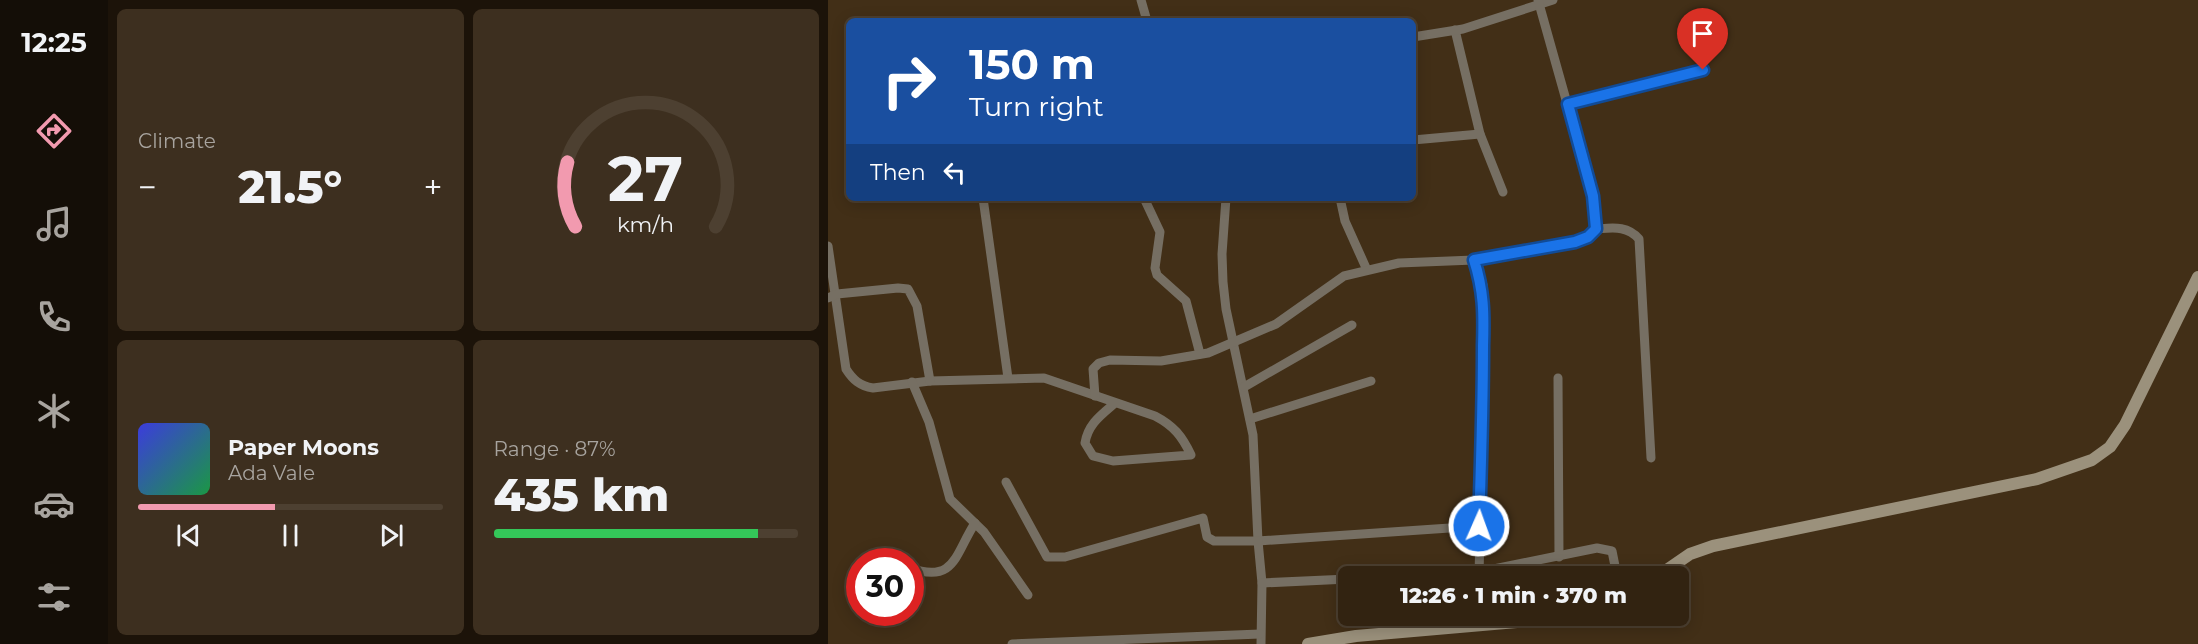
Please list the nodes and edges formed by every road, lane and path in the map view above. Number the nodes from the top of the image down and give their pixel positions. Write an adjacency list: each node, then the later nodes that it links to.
1 (1141, 0): 4 (street)
2 (1553, 0): 3 (street)
3 (1539, 2): 5 (street); 8 (street)
4 (1146, 18)
5 (1455, 30): 6 (street); 9 (street)
6 (1416, 36)
7 (1703, 70): 8 (street)
8 (1568, 104): 16 (street)
9 (1480, 134): 10 (street); 11 (street)
10 (1416, 140)
11 (1503, 192)
12 (984, 201): 25 (street)
13 (1145, 201): 24 (street)
14 (1226, 201): 23 (street)
15 (1341, 201): 19 (street)
16 (1596, 229): 18 (street); 34 (street)
17 (828, 246): 21 (street)
18 (1474, 260): 19 (street); 37 (street)
19 (1367, 270): 23 (street)
20 (2198, 277): 43 (street)
21 (832, 296): 27 (street); 29 (street)
22 (1352, 325): 30 (street)
23 (1234, 340): 24 (street); 30 (street)
24 (1200, 354): 31 (street)
25 (1008, 378): 27 (street); 31 (street)
26 (1558, 378): 39 (street)
27 (930, 381): 29 (street)
28 (1371, 381): 33 (street)
29 (912, 382): 36 (street)
30 (1244, 387): 33 (street)
31 (1095, 396): 32 (street)
32 (1114, 403): 32 (street)
33 (1250, 419): 38 (street)
34 (1651, 458)
35 (1006, 482): 38 (street)
36 (975, 523): 44 (street); 47 (street)
37 (1479, 526): 38 (street); 40 (street)
38 (1258, 541): 46 (street)
39 (1559, 557): 41 (street); 42 (street)
40 (1479, 566)
41 (1517, 566)
42 (1615, 566)
43 (1673, 566)
44 (924, 572)
45 (1338, 579): 46 (street)
46 (1262, 583): 49 (street)
47 (1028, 595)
48 (1437, 626): 51 (street)
49 (1260, 639): 50 (street)
50 (1012, 644)
51 (1308, 644)

